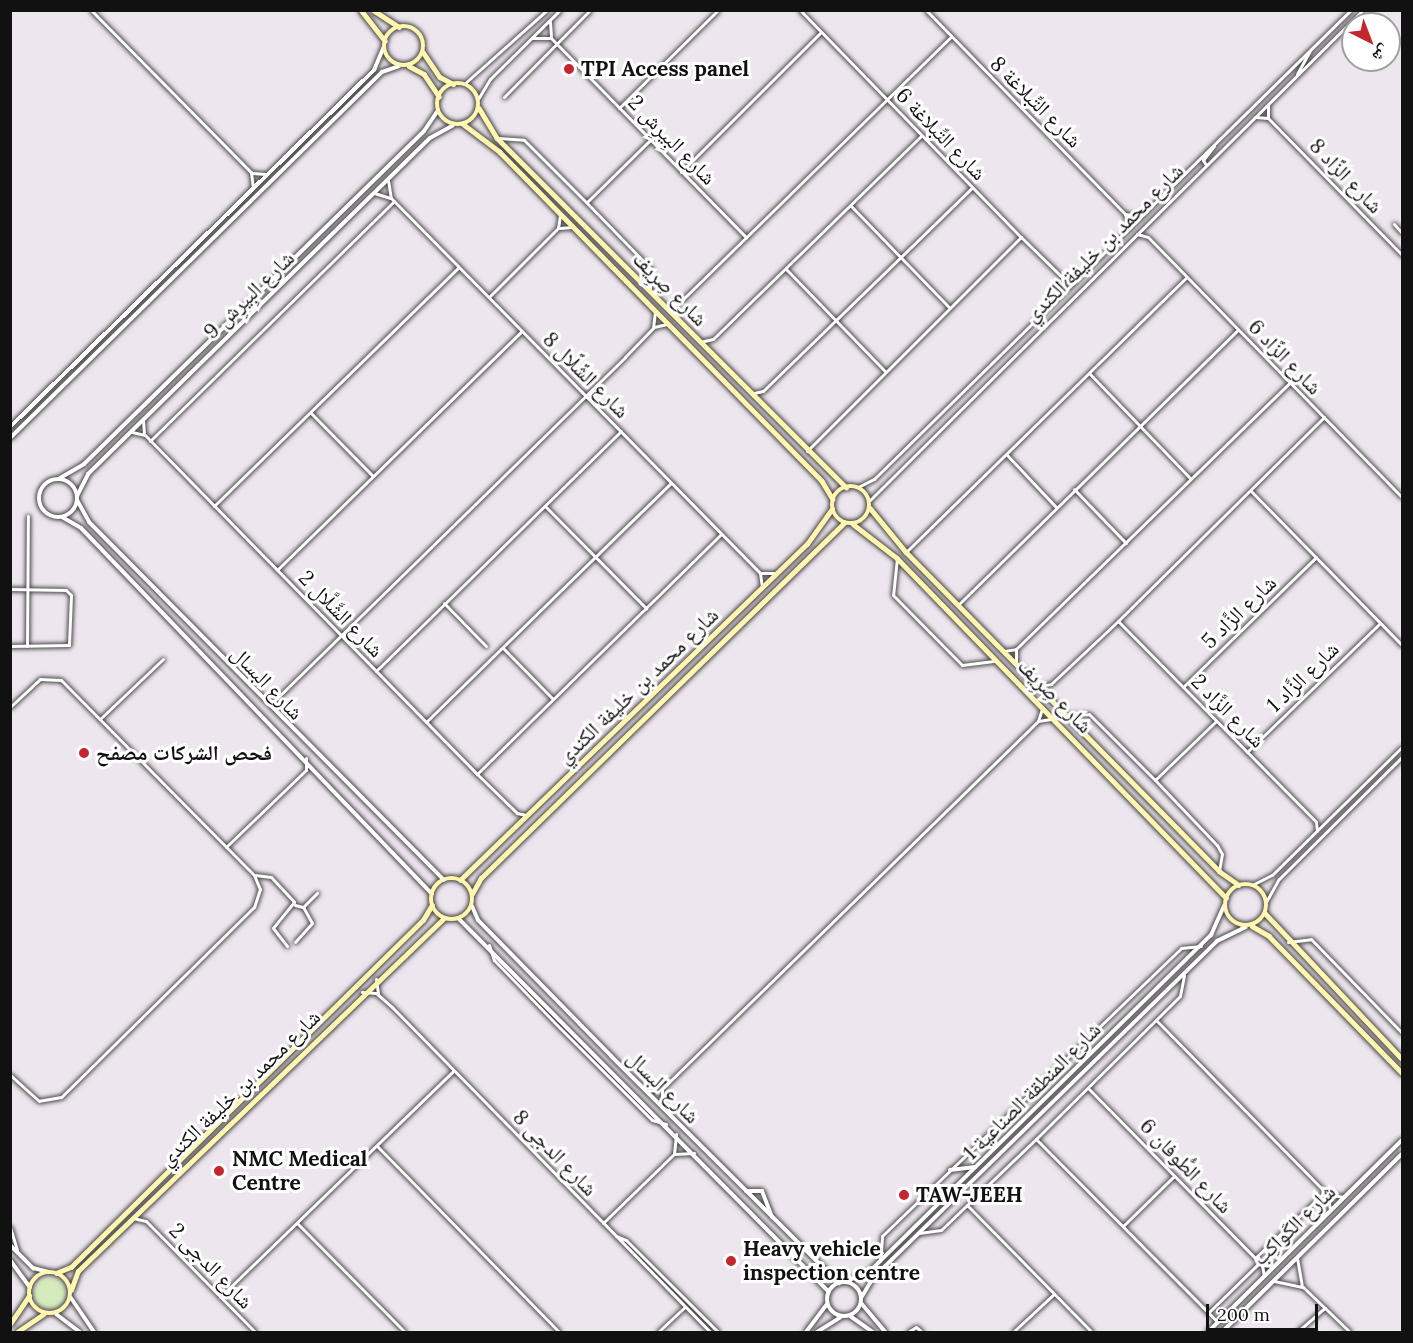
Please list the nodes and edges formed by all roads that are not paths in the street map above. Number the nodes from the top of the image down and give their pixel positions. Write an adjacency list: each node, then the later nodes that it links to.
1 (91, 10): 44 (street)
2 (361, 10): 18 (main road)
3 (374, 10): 13 (main road)
4 (547, 10): 26 (street)
5 (560, 10): 12 (street)
6 (590, 10): 19 (street)
7 (718, 10): 33 (street)
8 (800, 10): 14 (street, شارع التِّبلاغة 6)
9 (926, 10): 15 (street, شارع التِّبلاغة 8)
10 (1351, 10): 21 (street, شارع محمد بن خليفة الكندي)
11 (1363, 10): 24 (street, شارع محمد بن خليفة الكندي)
12 (550, 20): 16 (street); 17 (street)
13 (399, 27): 18 (main road); 20 (main road)
14 (821, 33): 30 (street, شارع التِّبلاغة 6); 45 (street)
15 (951, 37): 30 (street); 54 (street, شارع التِّبلاغة 8)
16 (532, 38): 17 (street); 29 (street)
17 (551, 38): 19 (street, شارع البِيرِش 2)
18 (384, 44): 22 (main road); 46 (street)
19 (557, 44): 28 (street); 33 (street, شارع البِيرِش 2)
20 (423, 51): 23 (main road); 25 (main road)
21 (1310, 51): 24 (street); 42 (street, شارع محمد بن خليفة الكندي)
22 (399, 66): 23 (main road); 105 (street)
23 (408, 66): 27 (main road)
24 (1294, 78): 31 (street, شارع محمد بن خليفة الكندي)
25 (453, 84): 26 (main road); 27 (main road)
26 (464, 84): 29 (main road)
27 (439, 96): 34 (main road)
28 (504, 97)
29 (478, 99): 32 (main road)
30 (886, 100): 39 (street, شارع التِّبلاغة 6); 64 (street)
31 (1268, 104): 35 (street, شارع محمد بن خليفة الكندي); 36 (street)
32 (479, 108): 37 (main road); 40 (main road, شارع صِرِيف)
33 (619, 108): 41 (street, شارع البِيرِش 2)
34 (438, 110): 38 (main road); 110 (street, شارع البِيرِش 9)
35 (1255, 117): 36 (street); 43 (street, شارع محمد بن خليفة الكندي)
36 (1268, 118): 67 (street, شارع الزَّاد 8)
37 (464, 124): 38 (main road); 55 (main road, شارع صِرِيف)
38 (453, 125): 47 (street, شارع البِيرِش 9)
39 (921, 136): 49 (street, شارع التِّبلاغة 6); 53 (street)
40 (497, 138): 52 (street); 75 (main road, شارع صِرِيف)
41 (650, 140): 45 (street, شارع البِيرِش 2); 52 (street)
42 (1214, 144): 43 (street); 56 (street, شارع محمد بن خليفة الكندي)
43 (1206, 165): 57 (street, شارع محمد بن خليفة الكندي)
44 (251, 172): 46 (street); 48 (street)
45 (681, 172): 64 (street, شارع البِيرِش 2)
46 (267, 174): 48 (street)
47 (388, 180): 50 (street, شارع البِيرِش 9); 51 (street)
48 (253, 188): 101 (street)
49 (972, 188): 65 (street, شارع التِّبلاغة 6); 68 (street)
50 (374, 193): 51 (street, شارع الشَّلَّال 8); 99 (street, شارع البِيرِش 9)
51 (393, 200): 69 (street, شارع الشَّلَّال 8); 106 (street)
52 (586, 202): 75 (street)
53 (851, 206): 68 (street); 70 (street)
54 (1125, 214): 56 (street); 61 (street, شارع التِّبلاغة 8)
55 (560, 215): 59 (main road, شارع صِرِيف); 60 (street)
56 (1141, 216): 61 (street, شارع محمد بن خليفة الكندي)
57 (1147, 223): 63 (street, شارع محمد بن خليفة الكندي); 66 (street)
58 (1394, 224): 62 (street, شارع الزَّاد 8)
59 (572, 227): 60 (street); 80 (main road, شارع صِرِيف)
60 (558, 228): 76 (street)
61 (1129, 228): 73 (street, شارع محمد بن خليفة الكندي)
62 (1402, 233)
63 (1135, 235): 66 (street); 120 (street, شارع محمد بن خليفة الكندي)
64 (746, 237): 77 (street)
65 (1021, 237): 71 (street, شارع التِّبلاغة 6); 79 (street)
66 (1148, 237): 72 (street, شارع الزَّاد 6)
67 (1402, 255)
68 (901, 257): 79 (street); 82 (street)
69 (459, 267): 76 (street, شارع الشَّلَّال 8); 97 (street)
70 (786, 269): 82 (street); 87 (street)
71 (1062, 277): 73 (street); 74 (street)
72 (1187, 277): 85 (street, شارع الزَّاد 6); 91 (street)
73 (1076, 279): 74 (street, شارع محمد بن خليفة الكندي)
74 (1064, 291): 114 (street, شارع محمد بن خليفة الكندي)
75 (649, 292): 78 (main road, شارع صِرِيف)
76 (489, 297): 86 (street, شارع الشَّلَّال 8)
77 (678, 304): 78 (street); 81 (street)
78 (665, 308): 81 (main road, شارع صِرِيف)
79 (950, 308): 90 (street)
80 (655, 312): 83 (main road, شارع صِرِيف); 84 (street)
81 (676, 319): 88 (main road, شارع صِرِيف)
82 (836, 321): 90 (street); 93 (street)
83 (667, 324): 84 (street); 119 (main road, شارع صِرِيف)
84 (653, 328): 95 (street)
85 (1238, 330): 92 (street, شارع الزَّاد 6); 100 (street)
86 (522, 332): 95 (street, شارع الشَّلَّال 8); 109 (street)
87 (713, 339): 88 (street); 89 (street)
88 (699, 342): 89 (main road, شارع صِرِيف)
89 (711, 354): 94 (main road, شارع صِرِيف)
90 (886, 371): 107 (street)
91 (1089, 373): 100 (street); 108 (street)
92 (1290, 383): 98 (street, شارع الزَّاد 6); 111 (street)
93 (763, 391): 94 (street); 96 (street)
94 (748, 392): 96 (main road, شارع صِرِيف)
95 (586, 396): 102 (street, شارع الشَّلَّال 8); 147 (street)
96 (762, 406): 107 (main road, شارع صِرِيف)
97 (310, 412): 109 (street); 121 (street)
98 (1324, 417): 116 (street); 117 (street, شارع الزَّاد 6)
99 (143, 420): 103 (street, شارع البِيرِش 9); 104 (street)
100 (1140, 425): 111 (street); 115 (street)
101 (10, 427)
102 (621, 431): 112 (street, شارع الشَّلَّال 8); 122 (street)
103 (130, 433): 104 (street); 118 (street, شارع البِيرِش 9)
104 (145, 435): 106 (street, شارع الشَّلَّال 2)
105 (10, 438)
106 (150, 441): 121 (street, شارع الشَّلَّال 2)
107 (807, 451): 113 (main road, شارع صِرِيف)
108 (1006, 454): 123 (street); 132 (street)
109 (372, 475): 136 (street)
110 (60, 478): 118 (street); 127 (street)
111 (1191, 478): 131 (street)
112 (671, 483): 130 (street, شارع الشَّلَّال 8); 133 (street)
113 (846, 487): 114 (main road); 119 (main road)
114 (858, 487): 120 (main road)
115 (1074, 489): 123 (street); 131 (street)
116 (1251, 491): 134 (street); 145 (street)
117 (1402, 497)
118 (77, 498): 127 (street); 164 (street, شارع البسال)
119 (833, 500): 125 (main road)
120 (870, 500): 124 (main road)
121 (214, 506): 136 (street, شارع الشَّلَّال 2)
122 (545, 506): 133 (street); 142 (street)
123 (1056, 507): 143 (street)
124 (870, 508): 129 (main road); 132 (main road, شارع صِرِيف)
125 (832, 509): 128 (main road); 137 (main road, شارع محمد بن خليفة الكندي)
126 (28, 516): 141 (street)
127 (62, 517): 176 (street, شارع البسال)
128 (844, 523): 129 (main road); 198 (main road, شارع محمد بن خليفة الكندي)
129 (853, 524): 135 (main road, شارع صِرِيف)
130 (721, 534): 138 (street, شارع الشَّلَّال 8); 144 (street)
131 (1125, 543): 153 (street)
132 (906, 552): 143 (main road, شارع صِرِيف)
133 (596, 556): 144 (street); 152 (street)
134 (1316, 557): 146 (street); 161 (street, شارع الزَّاد 5)
135 (897, 558): 156 (main road, شارع صِرِيف); 156 (street)
136 (277, 570): 147 (street, شارع الشَّلَّال 2)
137 (778, 572): 138 (street); 139 (main road, شارع محمد بن خليفة الكندي)
138 (760, 573): 139 (street)
139 (762, 588): 182 (main road, شارع محمد بن خليفة الكندي)
140 (10, 589): 141 (street)
141 (28, 589): 150 (street); 150 (street)
142 (444, 603): 151 (street); 158 (street)
143 (958, 605): 154 (main road, شارع صِرِيف)
144 (646, 608): 162 (street)
145 (1118, 621): 159 (street); 161 (street, شارع الزَّاد 2)
146 (1380, 623): 148 (street); 174 (street, شارع الزَّاد 1)
147 (342, 636): 158 (street, شارع الشَّلَّال 2); 164 (street)
148 (1402, 645)
149 (10, 646): 150 (street)
150 (27, 646)
151 (486, 646)
152 (503, 648): 162 (street); 171 (street)
153 (1016, 649): 154 (street); 157 (street)
154 (1002, 650): 157 (main road, شارع صِرِيف)
155 (163, 658): 168 (street)
156 (997, 661): 166 (main road, شارع صِرِيف)
157 (1016, 664): 160 (main road, شارع صِرِيف)
158 (376, 671): 171 (street, شارع الشَّلَّال 2)
159 (1051, 684): 160 (street); 163 (street)
160 (1037, 686): 163 (main road, شارع صِرِيف)
161 (1183, 687): 170 (street, شارع الزَّاد 2)
162 (553, 699): 179 (street)
163 (1050, 699): 167 (main road, شارع صِرِيف)
164 (269, 706): 191 (street, شارع البسال)
165 (10, 707): 168 (street)
166 (1042, 707): 169 (main road, شارع صِرِيف); 172 (street)
167 (1066, 715): 180 (street); 188 (main road, شارع صِرِيف)
168 (100, 718): 187 (street)
169 (1055, 720): 172 (street); 199 (main road, شارع صِرِيف)
170 (1216, 720): 174 (street, شارع الزَّاد 2); 180 (street)
171 (426, 722): 179 (street, شارع الشَّلَّال 2)
172 (1038, 722): 227 (street)
173 (1402, 747): 183 (street)
174 (1247, 752): 184 (street, شارع الزَّاد 2)
175 (1402, 757): 200 (street)
176 (306, 758): 177 (street); 178 (street, شارع البسال)
177 (306, 770): 178 (street); 187 (street)
178 (317, 770): 197 (street, شارع البسال)
179 (477, 774): 181 (street, شارع الشَّلَّال 2)
180 (1155, 780): 188 (street)
181 (516, 813): 182 (street); 185 (street)
182 (531, 814): 185 (main road, شارع محمد بن خليفة الكندي)
183 (1329, 820): 184 (street); 186 (street)
184 (1316, 822): 186 (street)
185 (517, 827): 192 (main road, شارع محمد بن خليفة الكندي)
186 (1317, 831): 195 (street)
187 (226, 847): 189 (street)
188 (1219, 871): 194 (main road, شارع صِرِيف)
189 (254, 875): 190 (street); 193 (street)
190 (265, 875): 193 (street); 201 (street)
191 (444, 880): 192 (main road); 197 (main road)
192 (460, 880): 198 (main road)
193 (259, 884): 225 (street)
194 (1239, 885): 195 (main road); 199 (main road)
195 (1252, 885): 200 (main road)
196 (317, 893): 205 (street)
197 (432, 894): 202 (main road)
198 (472, 894): 203 (main road)
199 (1226, 898): 204 (main road)
200 (1266, 902): 206 (main road)
201 (295, 905): 205 (street); 214 (street)
202 (432, 905): 207 (main road); 265 (main road, شارع محمد بن خليفة الكندي)
203 (472, 906): 208 (main road); 228 (street, شارع البسال)
204 (1224, 906): 210 (main road); 215 (street, شارع المنطقة الصناعية 1)
205 (303, 907): 211 (street)
206 (1265, 913): 209 (main road); 212 (main road)
207 (444, 918): 208 (main road); 217 (main road, شارع محمد بن خليفة الكندي)
208 (459, 919): 213 (street, شارع البسال)
209 (1252, 926): 210 (main road); 224 (main road)
210 (1246, 927): 216 (street, شارع المنطقة الصناعية 1)
211 (295, 942)
212 (1288, 942): 221 (street); 222 (main road)
213 (489, 945): 230 (street, شارع البسال); 230 (street)
214 (287, 946)
215 (1201, 946): 238 (street, شارع المنطقة الصناعية 1); 239 (street)
216 (1184, 973): 220 (street); 254 (street, شارع المنطقة الصناعية 1)
217 (376, 979): 218 (main road, شارع محمد بن خليفة الكندي); 219 (street)
218 (362, 992): 219 (street); 245 (main road, شارع محمد بن خليفة الكندي)
219 (378, 994): 223 (street, شارع الدجى 8)
220 (1156, 1020): 226 (street); 242 (street)
221 (1402, 1033)
222 (1402, 1059)
223 (453, 1071): 234 (street); 251 (street, شارع الدجى 8)
224 (1402, 1073)
225 (10, 1075)
226 (1088, 1088): 232 (street); 240 (street, شارع الطُّوفان 6)
227 (662, 1089): 228 (street); 229 (street)
228 (645, 1090): 229 (street, شارع البسال)
229 (663, 1108): 241 (street, شارع البسال)
230 (666, 1124): 231 (street, شارع البسال)
231 (676, 1134): 235 (street, شارع البسال); 236 (street)
232 (1036, 1138): 244 (street); 252 (street)
233 (1402, 1140): 243 (street, شارع الكَواكِب)
234 (377, 1146): 250 (street); 293 (street)
235 (694, 1153): 236 (street); 272 (street, شارع البسال)
236 (674, 1154): 251 (street)
237 (1402, 1154): 259 (street, شارع الكَواكِب)
238 (975, 1167): 239 (street); 261 (street, شارع المنطقة الصناعية 1)
239 (950, 1170): 261 (street)
240 (1174, 1176): 252 (street); 258 (street, شارع الطُّوفان 6)
241 (742, 1189): 249 (street, شارع البسال); 249 (street)
242 (1326, 1193): 243 (street); 246 (street); 258 (street)
243 (1344, 1197): 246 (street, شارع الكَواكِب)
244 (967, 1205): 254 (street); 273 (street)
245 (143, 1206): 247 (main road, شارع محمد بن خليفة الكندي); 248 (street, شارع الدجى 2)
246 (1330, 1211): 263 (street, شارع الكَواكِب)
247 (131, 1218): 248 (street, شارع الدجى 2); 271 (main road, شارع محمد بن خليفة الكندي)
248 (146, 1221): 275 (street, شارع الدجى 2)
249 (774, 1221): 268 (street, شارع البسال)
250 (297, 1223): 275 (street); 292 (street)
251 (603, 1223): 255 (street, شارع الدجى 8)
252 (1123, 1226): 281 (street)
253 (10, 1227): 257 (street)
254 (919, 1233): 277 (street, شارع المنطقة الصناعية 1)
255 (615, 1236): 279 (street, شارع الدجى 8); 296 (street)
256 (10, 1245): 257 (street)
257 (17, 1252): 264 (street)
258 (1255, 1258): 262 (street, شارع الطُّوفان 6)
259 (1298, 1258): 267 (street, شارع الكَواكِب); 269 (street)
260 (10, 1260): 270 (street)
261 (880, 1261): 268 (street, شارع المنطقة الصناعية 1)
262 (1261, 1264): 263 (street); 266 (street, شارع الطُّوفان 6); 281 (street)
263 (1274, 1266): 266 (street, شارع الكَواكِب)
264 (49, 1272): 265 (main road); 270 (main road)
265 (56, 1273): 271 (main road)
266 (1264, 1276): 285 (street, شارع الكَواكِب)
267 (1274, 1281): 269 (street); 305 (street, شارع الكَواكِب)
268 (842, 1283): 272 (street); 277 (street)
269 (1302, 1287): 280 (street)
270 (30, 1288): 274 (main road)
271 (71, 1290): 276 (main road)
272 (829, 1292): 278 (street)
273 (1054, 1294): 302 (street); 303 (street)
274 (29, 1296): 282 (main road); 286 (main road)
275 (220, 1297): 291 (street, شارع الدجى 2)
276 (71, 1298): 283 (main road); 290 (street)
277 (861, 1300): 284 (street); 299 (street)
278 (828, 1303): 284 (street); 297 (street)
279 (685, 1307): 294 (street); 295 (street, شارع الدجى 8)
280 (1325, 1308): 306 (street); 307 (street)
281 (1208, 1312): 285 (street)
282 (45, 1314): 283 (main road); 288 (main road)
283 (56, 1314): 289 (street)
284 (847, 1316): 287 (street); 298 (street)
285 (1218, 1323): 304 (street, شارع الكَواكِب)
286 (10, 1324)
287 (870, 1331)
288 (16, 1332)
289 (80, 1332)
290 (94, 1332)
291 (255, 1332)
292 (405, 1332)
293 (559, 1332)
294 (658, 1332)
295 (710, 1332)
296 (718, 1332)
297 (806, 1332)
298 (817, 1332)
299 (885, 1332)
300 (908, 1332): 301 (street)
301 (922, 1332)
302 (1013, 1332)
303 (1092, 1332)
304 (1208, 1332)
305 (1222, 1332)
306 (1297, 1332)
307 (1350, 1332)

